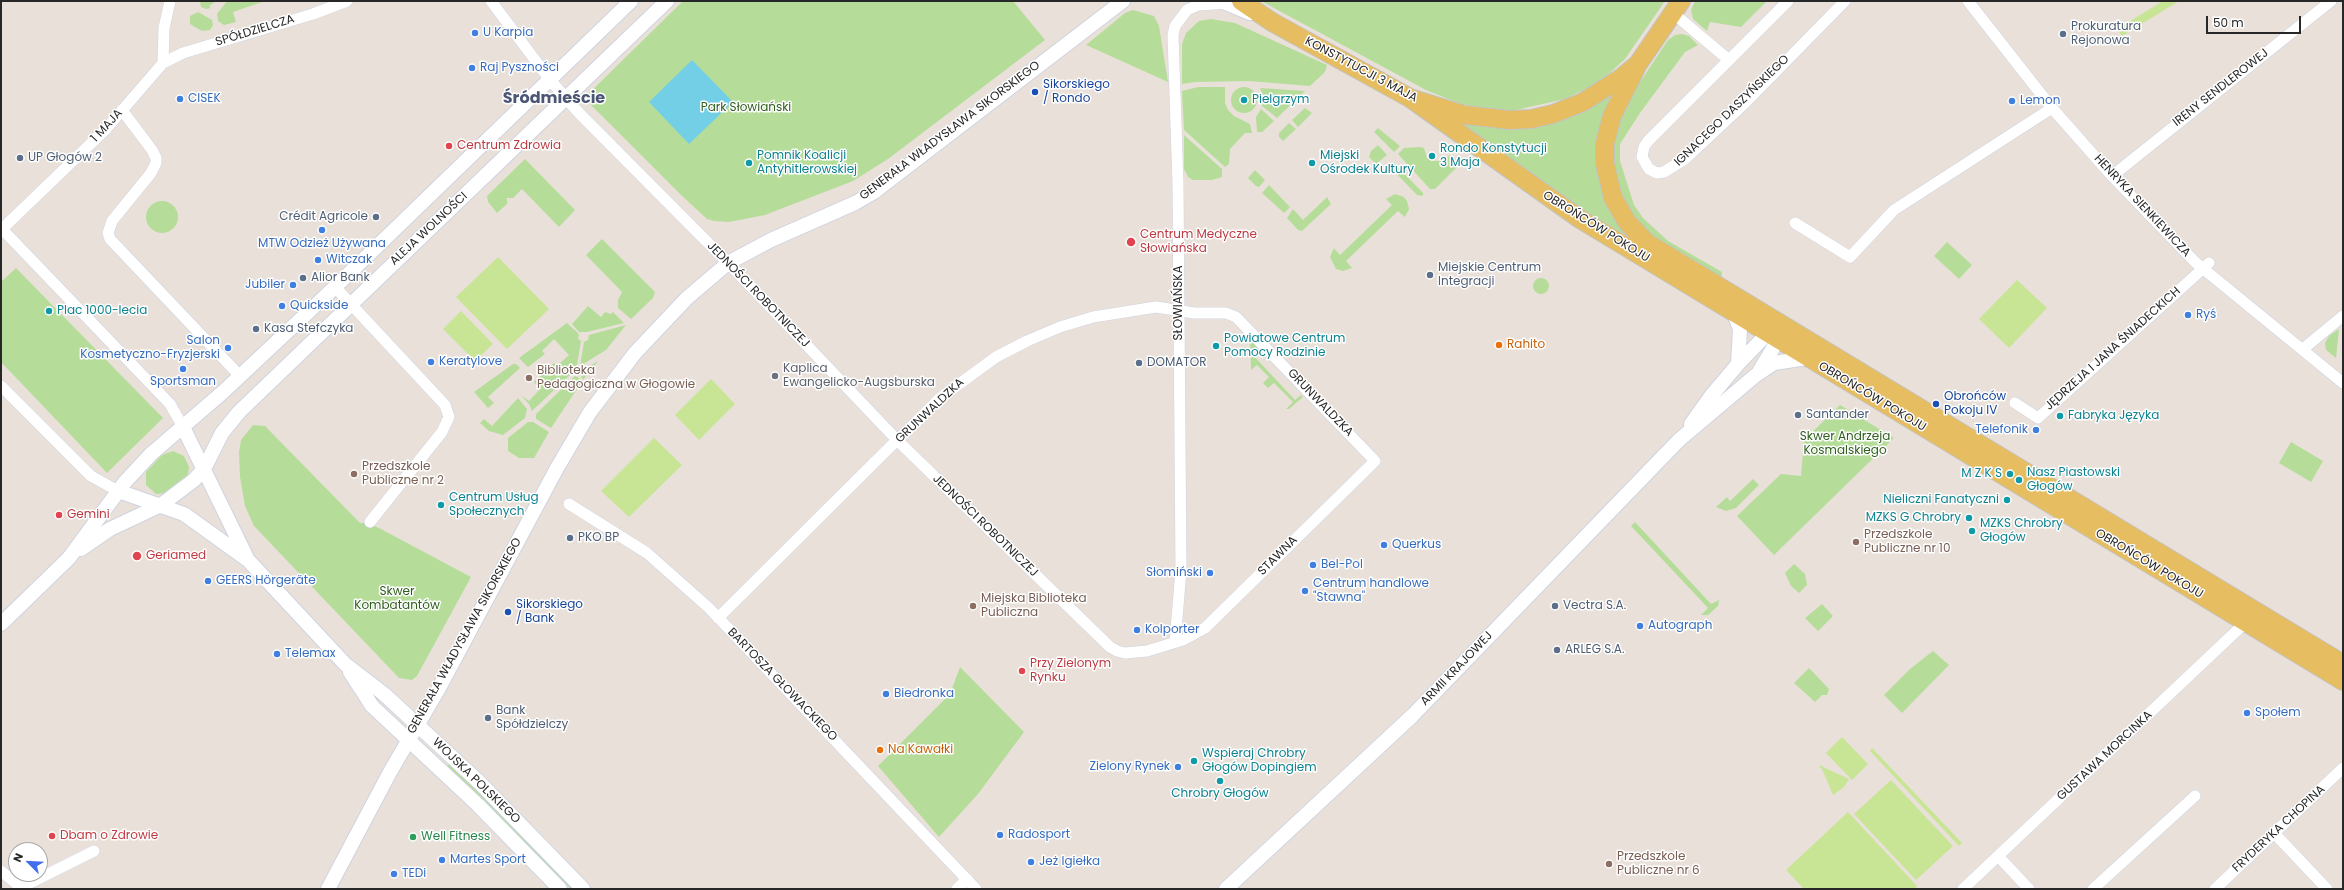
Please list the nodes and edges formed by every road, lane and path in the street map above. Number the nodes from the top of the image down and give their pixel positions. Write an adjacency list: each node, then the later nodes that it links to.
1 (170, 1): 14 (street)
2 (347, 1): 14 (street, SPÓŁDZIELCZA)
3 (491, 1): 16 (street, JEDNOŚCI ROBOTNICZEJ)
4 (631, 1): 16 (street, ALEJA WOLNOŚCI)
5 (667, 1): 18 (street, ALEJA WOLNOŚCI)
6 (1123, 1): 24 (street, GENERAŁA WŁADYSŁAWA SIKORSKIEGO)
7 (1788, 1): 13 (street, IGNACEGO DASZYŃSKIEGO)
8 (1845, 1): 13 (street, IGNACEGO DASZYŃSKIEGO)
9 (1968, 1): 19 (street, HENRYKA SIENKIEWICZA)
10 (2331, 1): 21 (street, IRENY SENDLEROWEJ)
11 (1230, 2): 17 (main road, KONSTYTUCJI 3 MAJA); 28 (street, SŁOWIAŃSKA)
12 (1677, 7): 13 (street); 15 (main road, KONSTYTUCJI 3 MAJA)
13 (1729, 60)
14 (163, 63): 20 (street, 1 MAJA)
15 (1638, 64): 17 (main road, KONSTYTUCJI 3 MAJA); 31 (main road, OBROŃCÓW POKOJU)
16 (550, 80): 18 (street, JEDNOŚCI ROBOTNICZEJ); 26 (street, ALEJA WOLNOŚCI)
17 (1410, 98): 29 (main road, OBROŃCÓW POKOJU)
18 (567, 99): 24 (street, JEDNOŚCI ROBOTNICZEJ); 27 (street, ALEJA WOLNOŚCI)
19 (2052, 108): 21 (street, HENRYKA SIENKIEWICZA); 22 (street)
20 (122, 110): 23 (street, 1 MAJA); 36 (street)
21 (2112, 176): 25 (street, HENRYKA SIENKIEWICZA)
22 (1795, 223)
23 (2, 229): 40 (street)
24 (728, 263): 41 (street, JEDNOŚCI ROBOTNICZEJ); 58 (street, GENERAŁA WŁADYSŁAWA SIKORSKIEGO)
25 (2205, 265): 32 (street, HENRYKA SIENKIEWICZA); 39 (street, JĘDRZEJA I JANA ŚNIADECKICH)
26 (335, 287): 27 (street); 36 (street, ALEJA WOLNOŚCI)
27 (350, 304): 44 (street, ALEJA WOLNOŚCI); 48 (street)
28 (1179, 309): 41 (street, GRUNWALDZKA); 43 (street, GRUNWALDZKA); 54 (street, SŁOWIAŃSKA)
29 (1734, 313): 31 (main road, OBROŃCÓW POKOJU); 34 (street)
30 (2343, 316): 32 (street)
31 (1775, 333): 33 (main road, OBROŃCÓW POKOJU); 34 (street, ARMII KRAJOWEJ); 35 (street, ARMII KRAJOWEJ); 56 (main road, OBROŃCÓW POKOJU)
32 (2303, 349): 37 (street, HENRYKA SIENKIEWICZA)
33 (1807, 358): 35 (street, ARMII KRAJOWEJ); 52 (main road, OBROŃCÓW POKOJU)
34 (1738, 364): 42 (street, ARMII KRAJOWEJ)
35 (1756, 375): 42 (street, ARMII KRAJOWEJ)
36 (240, 376): 40 (street, ALEJA WOLNOŚCI)
37 (2343, 383)
38 (1, 386): 45 (street)
39 (2015, 403)
40 (182, 425): 44 (street, WOJSKA POLSKIEGO); 45 (street, ALEJA WOLNOŚCI)
41 (897, 440): 51 (street, GRUNWALDZKA); 54 (street, JEDNOŚCI ROBOTNICZEJ)
42 (1679, 440): 73 (street, ARMII KRAJOWEJ)
43 (1375, 461): 54 (street, STAWNA)
44 (204, 469): 47 (street, ALEJA WOLNOŚCI); 50 (street, WOJSKA POLSKIEGO)
45 (118, 490): 47 (street, WOJSKA POLSKIEGO); 49 (street)
46 (568, 504): 51 (street, BARTOSZA GŁOWACKIEGO)
47 (161, 505): 49 (street); 50 (street, WOJSKA POLSKIEGO)
48 (370, 522)
49 (69, 558): 53 (street)
50 (248, 560): 55 (street, WOJSKA POLSKIEGO)
51 (718, 618): 66 (street, BARTOSZA GŁOWACKIEGO)
52 (2246, 622): 57 (main road, OBROŃCÓW POKOJU); 64 (street, GUSTAWA MORCINKA)
53 (1, 624)
54 (1175, 642)
55 (345, 664): 58 (street, WOJSKA POLSKIEGO); 59 (street, WOJSKA POLSKIEGO)
56 (2343, 664)
57 (2343, 681)
58 (417, 726): 59 (street, GENERAŁA WŁADYSŁAWA SIKORSKIEGO); 70 (street, WOJSKA POLSKIEGO)
59 (408, 741): 68 (street, GENERAŁA WŁADYSŁAWA SIKORSKIEGO); 69 (street, WOJSKA POLSKIEGO)
60 (2343, 768): 62 (street, FRYDERYKA CHOPINA)
61 (2195, 796): 76 (street)
62 (2275, 834): 77 (street, FRYDERYKA CHOPINA); 78 (street)
63 (94, 851): 67 (street)
64 (1998, 856): 74 (street, GUSTAWA MORCINKA); 75 (street)
65 (1, 871): 67 (street)
66 (967, 879): 71 (street); 72 (street, BARTOSZA GŁOWACKIEGO)
67 (21, 889)
68 (328, 889)
69 (560, 889)
70 (583, 889)
71 (957, 889)
72 (976, 889)
73 (1226, 889)
74 (1963, 889)
75 (2029, 889)
76 (2093, 889)
77 (2215, 889)
78 (2327, 889)

